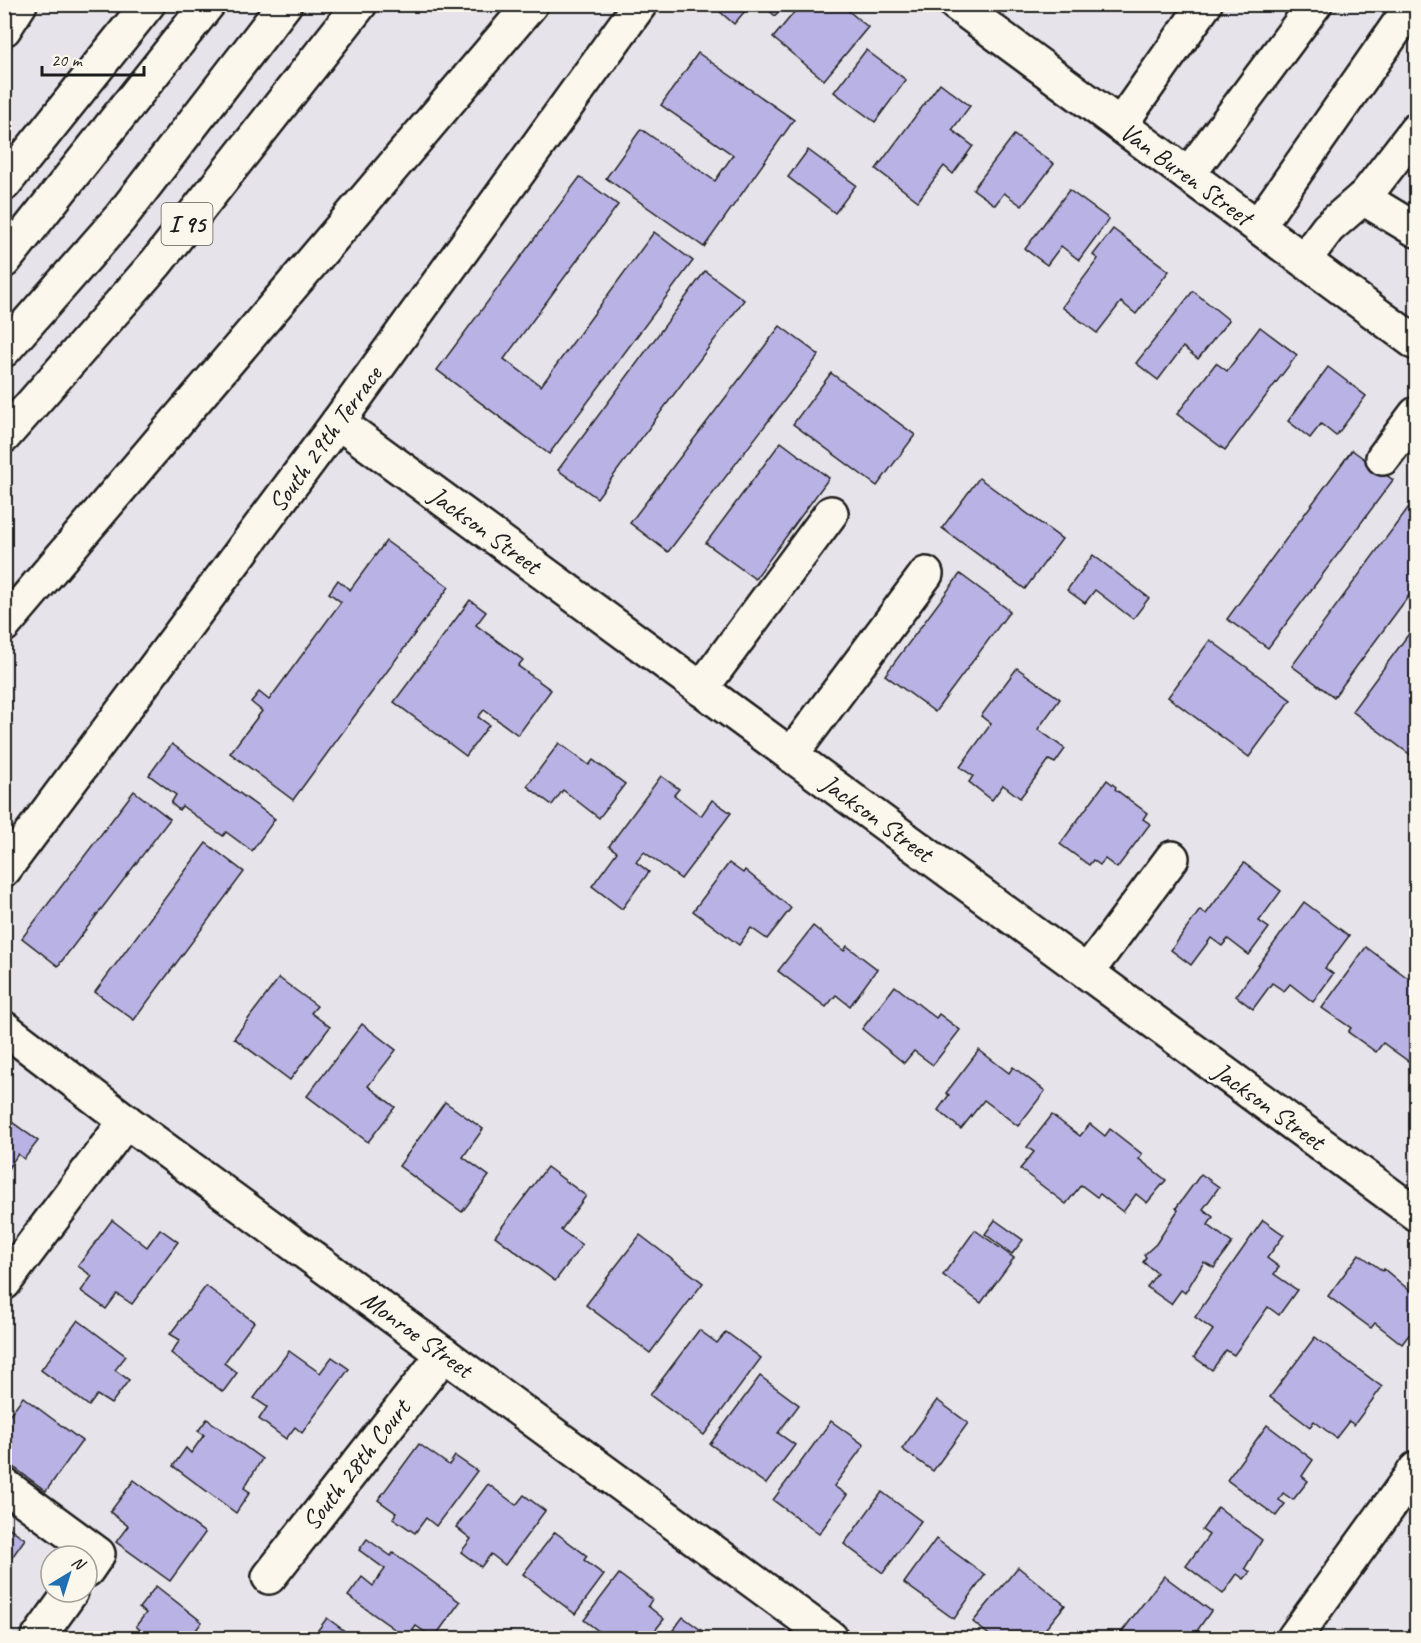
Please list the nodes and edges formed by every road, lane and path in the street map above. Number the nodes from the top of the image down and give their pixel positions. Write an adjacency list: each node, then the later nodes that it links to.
1 (20, 4): 12 (main road)
2 (148, 4): 16 (main road)
3 (208, 4): 21 (main road)
4 (285, 4): 23 (main road)
5 (360, 4): 26 (main road, I 95)
6 (531, 4): 30 (main road)
7 (640, 4): 25 (main road, South 29th Terrace)
8 (956, 4): 13 (main road, Van Buren Street)
9 (1206, 4): 13 (main road)
10 (1315, 4): 15 (main road)
11 (1413, 4): 18 (main road)
12 (4, 28)
13 (1120, 125): 15 (main road, Van Buren Street)
14 (1416, 130): 17 (main road)
15 (1188, 175): 18 (main road, Van Buren Street)
16 (4, 184)
17 (1366, 195): 19 (main road); 20 (main road)
18 (1258, 226): 20 (main road, Van Buren Street)
19 (1416, 230)
20 (1304, 260): 22 (main road, Van Buren Street)
21 (4, 261)
22 (1412, 330)
23 (4, 350)
24 (1416, 414): 27 (main road)
25 (338, 422): 31 (main road, Jackson Street); 34 (main road, South 29th Terrace)
26 (4, 436)
27 (1383, 458)
28 (831, 513): 31 (main road)
29 (926, 574): 32 (main road)
30 (4, 625)
31 (701, 689): 32 (main road, Jackson Street)
32 (791, 755): 35 (main road, Jackson Street)
33 (1172, 858): 35 (main road)
34 (4, 870)
35 (1087, 972): 38 (main road, Jackson Street)
36 (4, 1028): 37 (main road, Monroe Street)
37 (126, 1121): 39 (main road); 40 (main road, Monroe Street)
38 (1416, 1214)
39 (4, 1283)
40 (444, 1354): 44 (main road, South 28th Court); 47 (main road, Monroe Street)
41 (1416, 1469): 48 (main road)
42 (4, 1485): 43 (main road)
43 (72, 1544)
44 (269, 1577)
45 (62, 1604): 46 (main road)
46 (38, 1638)
47 (831, 1638)
48 (1293, 1638)

